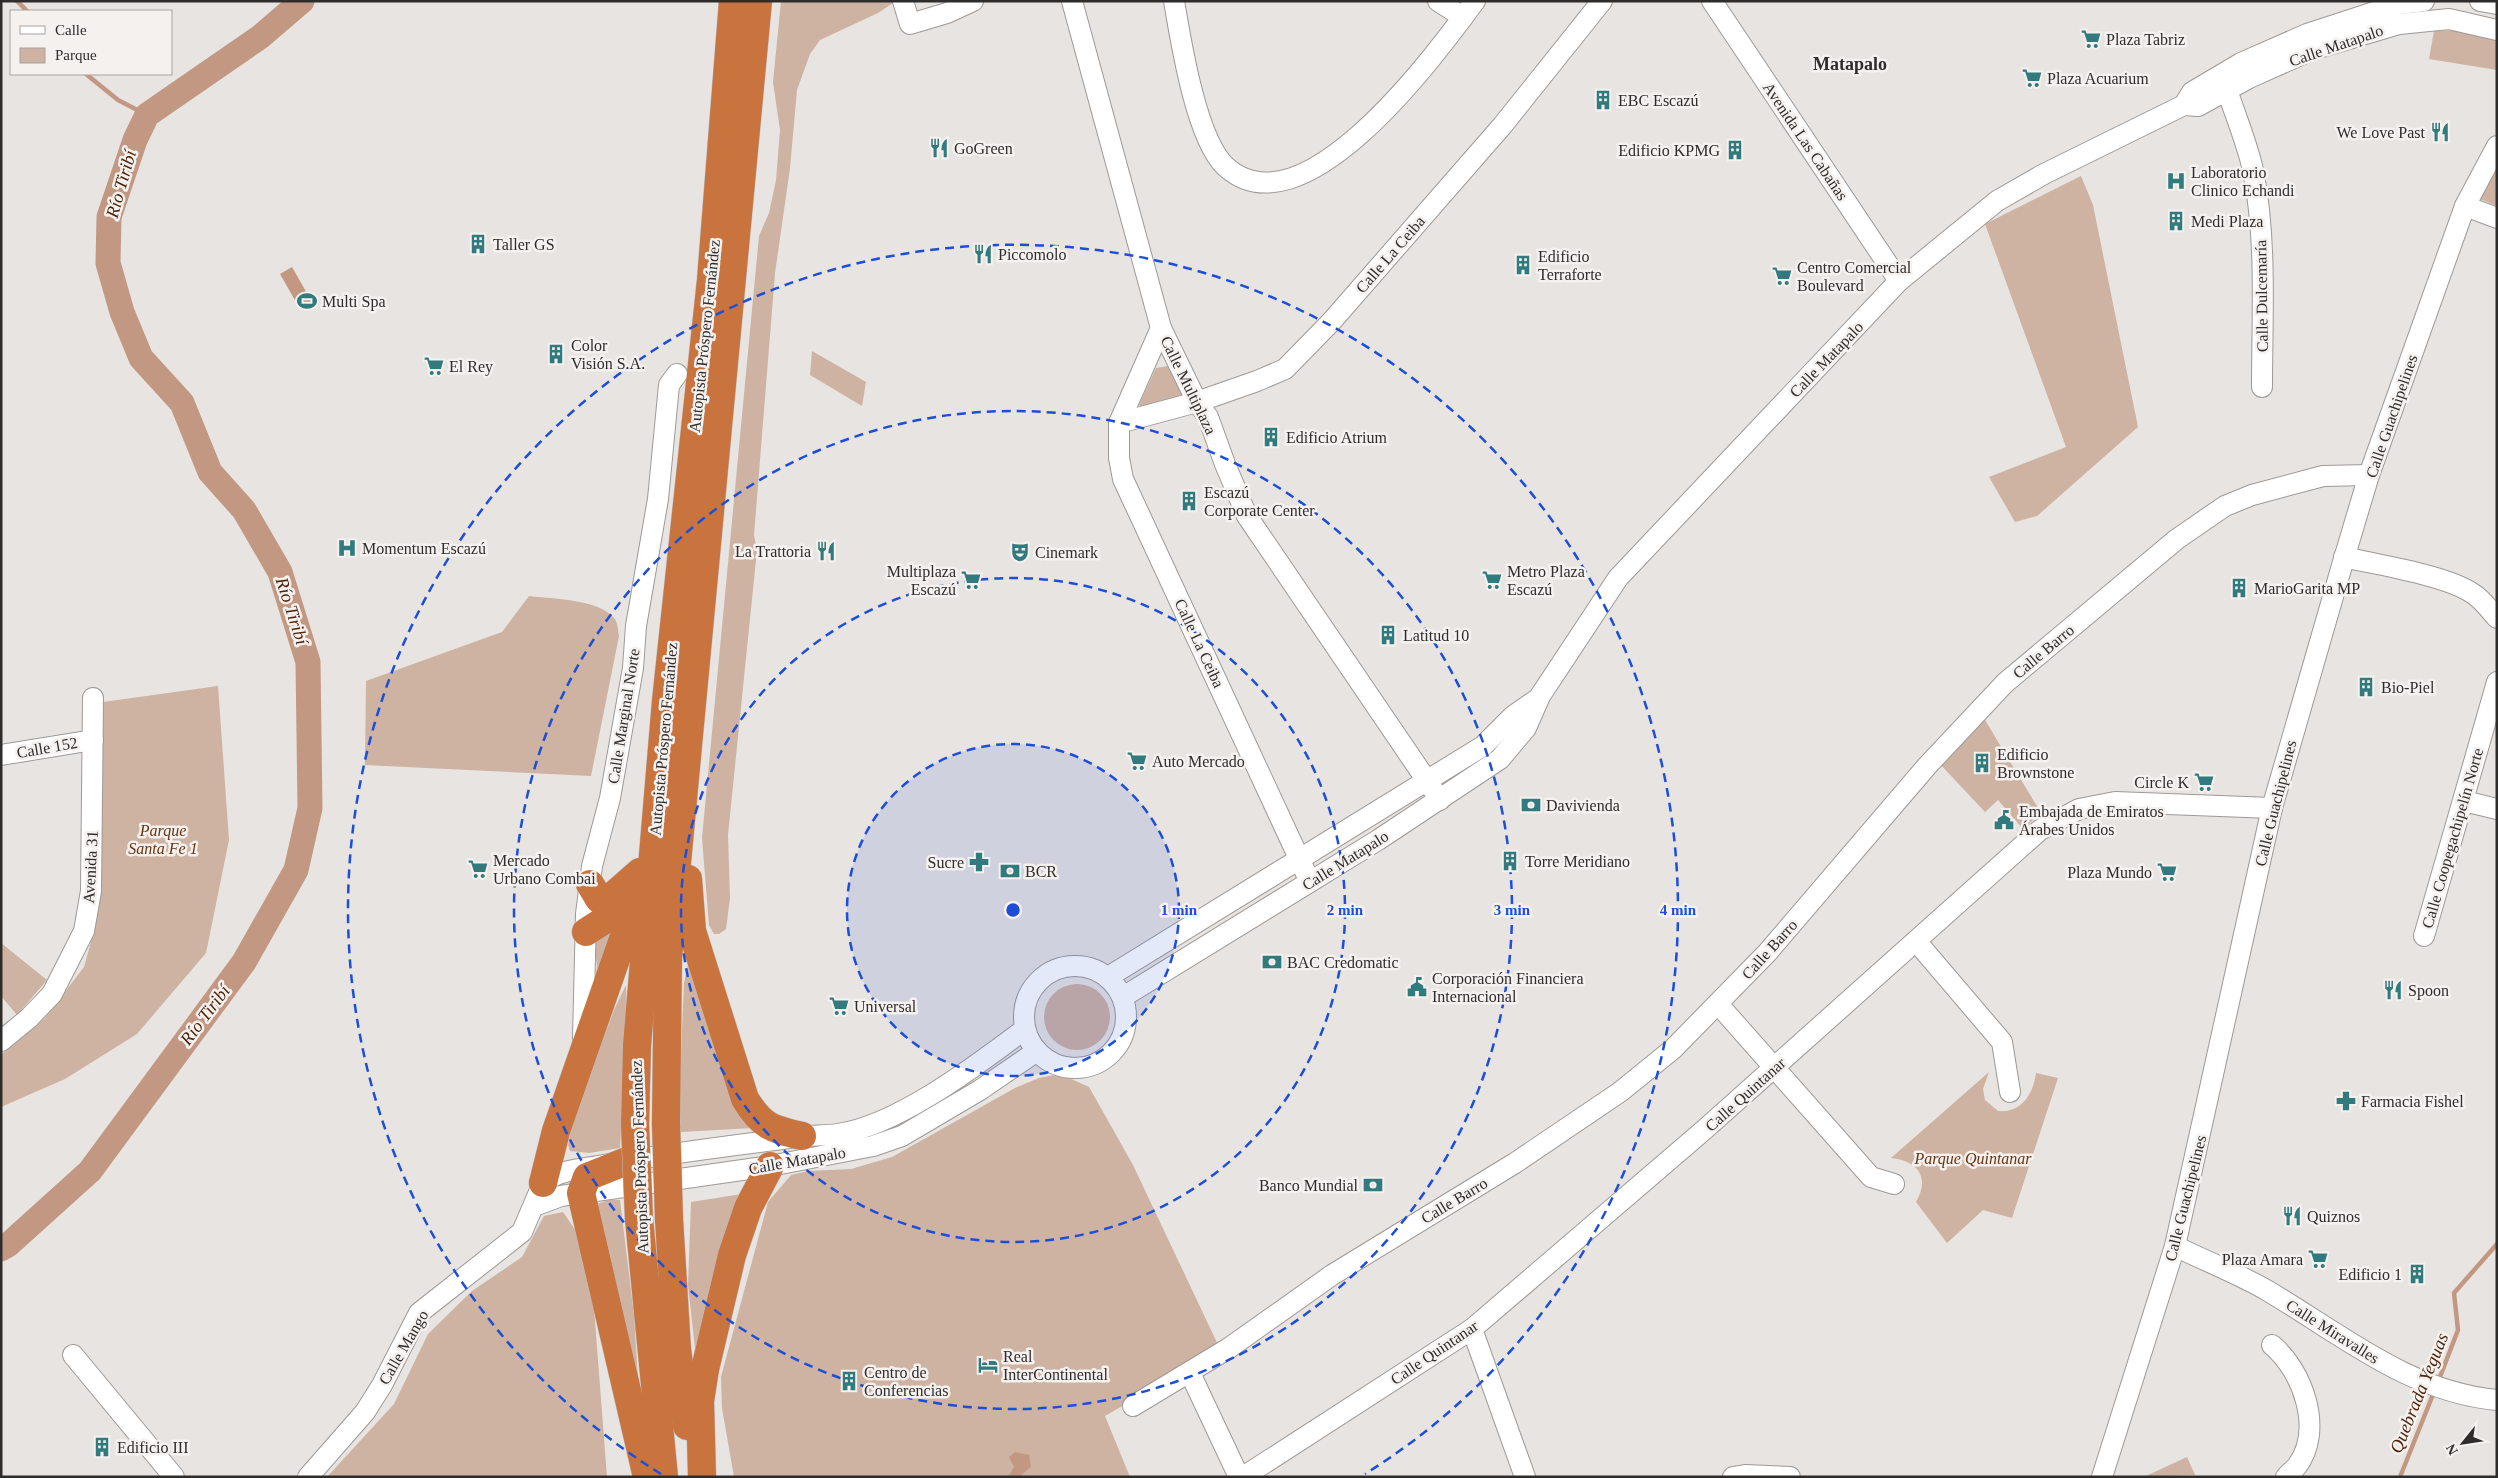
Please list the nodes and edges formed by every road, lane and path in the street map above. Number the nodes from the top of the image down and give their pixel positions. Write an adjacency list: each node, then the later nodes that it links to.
1 (733, 1): 15 (highway, Autopista Próspero Fernández)
2 (758, 1): 15 (highway, Autopista Próspero Fernández)
3 (973, 1): 11 (street)
4 (1072, 1): 22 (street, Calle Multiplaza)
5 (1174, 1): 13 (street)
6 (1438, 1): 13 (street)
7 (1602, 1): 25 (street, Calle La Ceiba)
8 (1712, 1): 21 (street, Avenida Las Cabañas)
9 (2424, 1): 17 (street, Calle Matapalo)
10 (2480, 1): 12 (street)
11 (904, 4)
12 (2497, 4)
13 (1469, 9)
14 (2497, 30): 16 (street, Calle Matapalo)
15 (739, 62): 33 (highway, Autopista Próspero Fernández); 36 (highway, Autopista Próspero Fernández)
16 (2227, 90): 17 (street, Calle Matapalo); 24 (street, Calle Dulcemaría)
17 (2184, 105): 21 (street, Calle Matapalo)
18 (2497, 146): 19 (street, Calle Guachipelines)
19 (2465, 206): 20 (street); 27 (street, Calle Guachipelines)
20 (2497, 218)
21 (1899, 281): 31 (street, Calle Matapalo)
22 (1161, 328): 25 (street, Calle Multiplaza); 26 (street, Calle La Ceiba)
23 (677, 374): 45 (street, Calle Marginal Norte)
24 (2262, 386)
25 (1197, 402): 26 (street, Calle La Ceiba); 37 (street, Calle Multiplaza)
26 (1119, 423): 42 (street, Calle La Ceiba)
27 (2369, 475): 28 (street, Calle Guachipelines); 52 (street, Calle Barro)
28 (2344, 557): 29 (street); 40 (street, Calle Guachipelines)
29 (2497, 618)
30 (2497, 682): 39 (street, Calle Coopegachipelín Norte)
31 (1540, 696): 37 (street, Calle Matapalo); 38 (street, Calle Matapalo)
32 (93, 698): 34 (street, Avenida 31)
33 (666, 701): 43 (highway); 76 (highway, Autopista Próspero Fernández, bridge)
34 (93, 740): 35 (street, Calle 152); 54 (street, Avenida 31)
35 (1, 755)
36 (685, 765): 59 (highway); 77 (highway, Autopista Próspero Fernández, bridge)
37 (1427, 779): 38 (street, Calle Multiplaza); 42 (street, Calle Matapalo)
38 (1440, 800): 44 (street, Calle Matapalo)
39 (2464, 801): 41 (street); 48 (street, Calle Coopegachipelín Norte)
40 (2272, 808): 49 (street, Calle Quintanar); 64 (street, Calle Guachipelines)
41 (2497, 809)
42 (1300, 860): 44 (street); 50 (street, Calle Matapalo)
43 (640, 872): 45 (highway); 46 (highway)
44 (1310, 882): 51 (street, Calle Matapalo)
45 (590, 884): 47 (street, Calle Marginal Norte)
46 (634, 901): 47 (highway); 56 (highway)
47 (586, 932): 56 (street, Calle Marginal Norte)
48 (2424, 936)
49 (1916, 941): 57 (street, Calle Quintanar); 58 (street)
50 (1108, 977): 51 (street); 53 (street)
51 (1123, 997): 55 (street)
52 (1718, 1004): 57 (street); 69 (street, Calle Barro)
53 (1025, 1030): 55 (street); 59 (street, Calle Matapalo)
54 (1, 1042)
55 (1037, 1051): 61 (street, Calle Matapalo)
56 (582, 1060): 63 (highway)
57 (1774, 1068): 62 (street); 65 (street, Calle Quintanar)
58 (2010, 1092)
59 (802, 1136): 60 (street, Calle Matapalo)
60 (627, 1161): 63 (highway)
61 (770, 1166): 63 (street, Calle Matapalo); 68 (highway)
62 (1894, 1184)
63 (556, 1190): 74 (street, Calle Mango); 75 (highway)
64 (2175, 1246): 70 (street, Calle Miravalles); 84 (street, Calle Guachipelines)
65 (1472, 1329): 72 (street); 81 (street, Calle Quintanar)
66 (2272, 1345): 85 (street)
67 (73, 1355): 73 (street)
68 (705, 1369): 78 (highway); 79 (street)
69 (1190, 1373): 71 (street, Calle Barro); 80 (street)
70 (2497, 1400)
71 (1133, 1406)
72 (1520, 1474)
73 (174, 1477)
74 (308, 1477)
75 (647, 1477)
76 (664, 1477)
77 (694, 1477)
78 (702, 1477)
79 (716, 1477)
80 (1239, 1477)
81 (1243, 1477)
82 (1733, 1477): 83 (street)
83 (1790, 1477)
84 (2102, 1477)
85 (2286, 1477)

